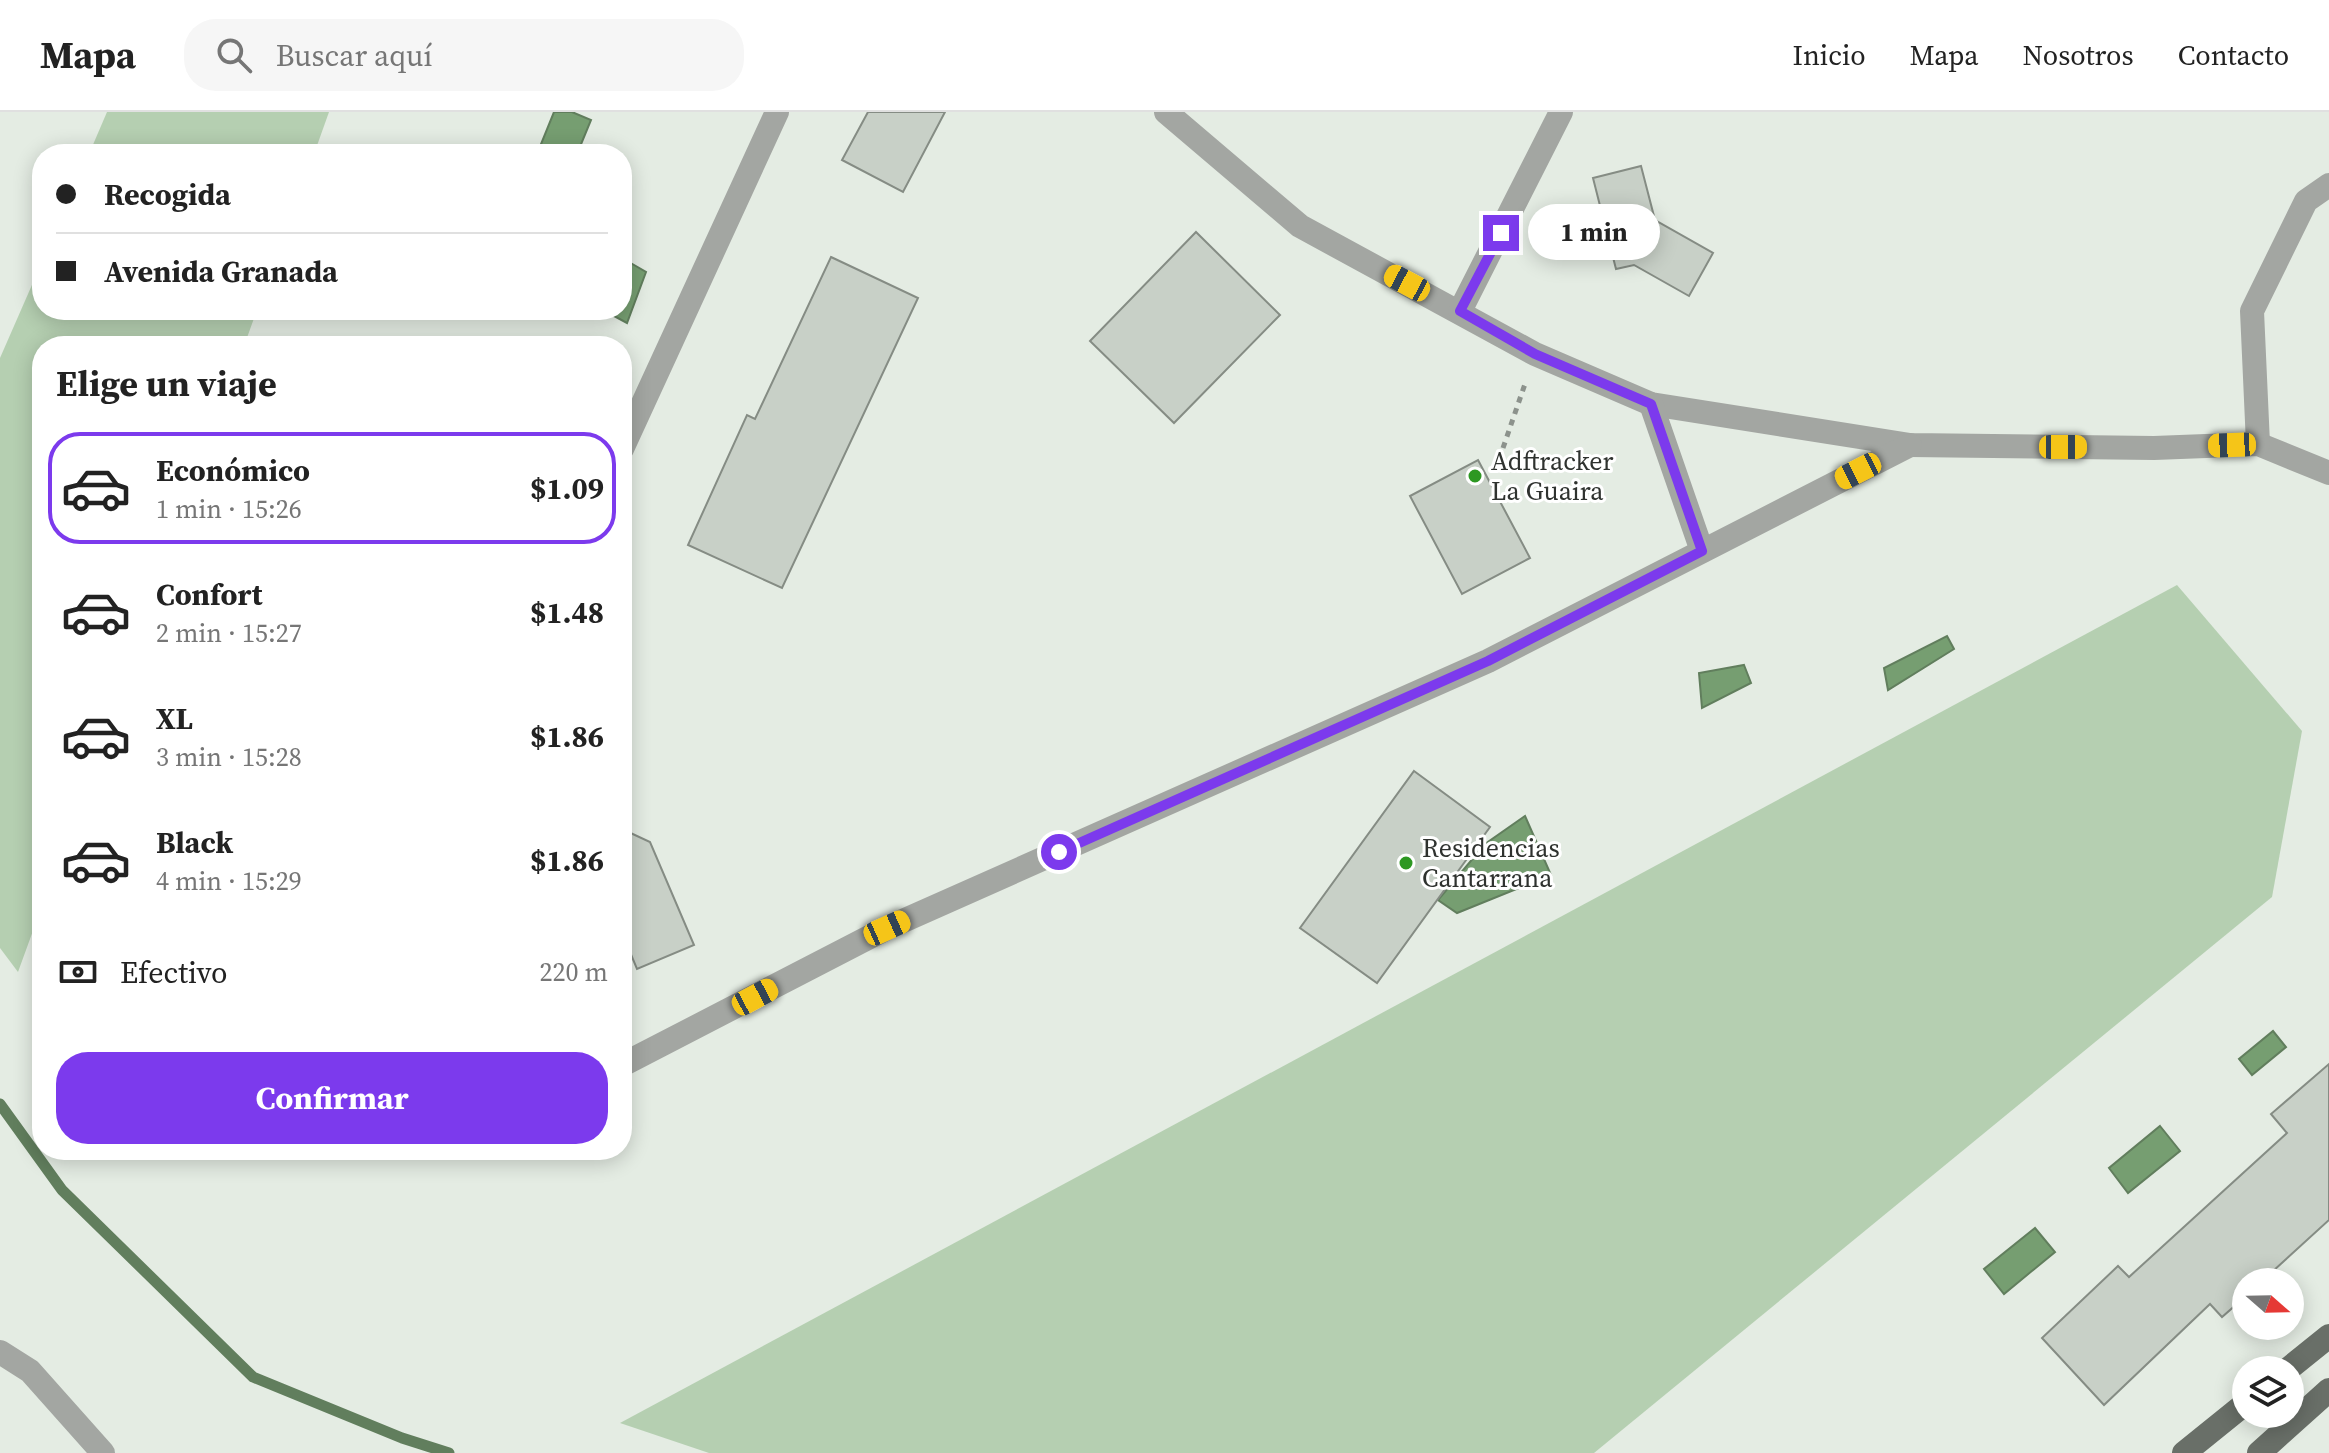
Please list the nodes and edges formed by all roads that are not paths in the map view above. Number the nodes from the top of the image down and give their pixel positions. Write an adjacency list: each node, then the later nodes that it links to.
1 (777, 112): 7 (street)
2 (1166, 112): 5 (street)
3 (1561, 112): 5 (street)
4 (2329, 185): 8 (street)
5 (1460, 311): 6 (street)
6 (1651, 404): 9 (street); 11 (street)
7 (632, 427)
8 (2258, 444): 9 (street); 10 (street)
9 (1910, 445): 11 (street)
10 (2329, 473)
11 (1702, 551): 12 (street)
12 (632, 1060)
13 (2329, 1336): 15 (main road)
14 (0, 1352): 18 (street)
15 (2304, 1356)
16 (2329, 1390): 20 (main road)
17 (2232, 1414): 19 (main road)
18 (103, 1453)
19 (2184, 1453)
20 (2259, 1453)

